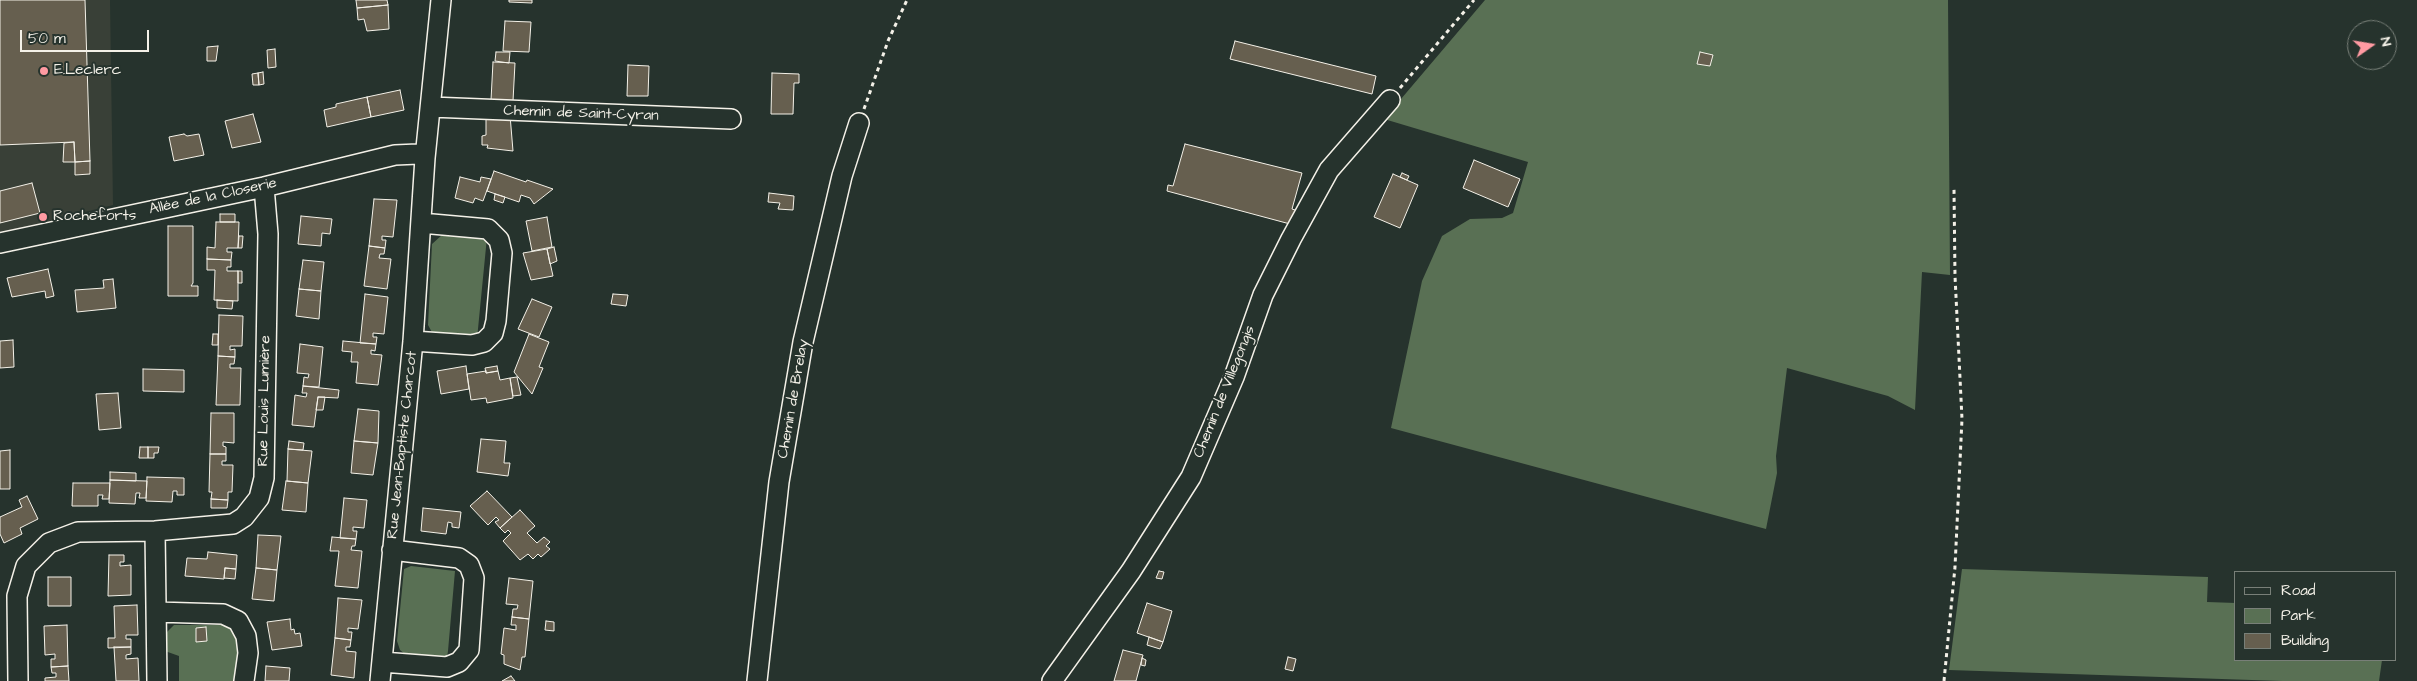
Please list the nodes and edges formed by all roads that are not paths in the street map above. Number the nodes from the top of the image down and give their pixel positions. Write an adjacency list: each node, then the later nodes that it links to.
1 (441, 0): 3 (street)
2 (1390, 100): 19 (street, Chemin de Villegongis)
3 (430, 107): 4 (street, Chemin de Saint-Cyran); 6 (street)
4 (731, 119)
5 (859, 123): 18 (street, Chemin de Brelay)
6 (425, 158): 7 (street, Allée de la Closerie); 8 (street, Rue Jean-Baptiste Charcot)
7 (264, 187): 9 (street, Allée de la Closerie); 11 (street, Rue Louis Lumière)
8 (420, 223): 10 (street, Rue Jean-Baptiste Charcot); 10 (street, Rue Jean-Baptiste Charcot)
9 (0, 243)
10 (414, 341): 12 (street, Rue Jean-Baptiste Charcot)
11 (155, 531): 13 (street); 15 (street, Rue Louis Lumière)
12 (392, 550): 14 (street, Rue Jean-Baptiste Charcot); 14 (street, Rue Jean-Baptiste Charcot)
13 (157, 612): 16 (street); 17 (street)
14 (381, 672)
15 (18, 681)
16 (157, 681)
17 (244, 681)
18 (757, 681)
19 (1052, 681)

